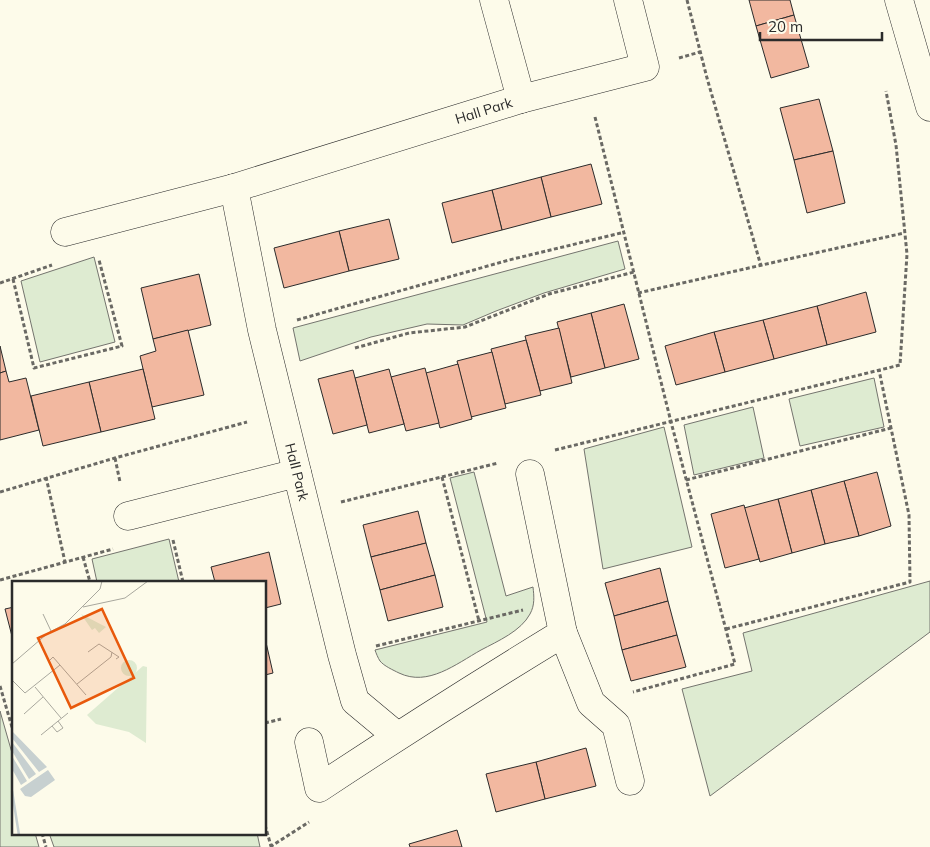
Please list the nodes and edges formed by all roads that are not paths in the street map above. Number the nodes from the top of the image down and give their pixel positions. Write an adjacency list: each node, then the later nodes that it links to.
1 (494, 0): 4 (street, Hall Park)
2 (628, 0): 4 (street)
3 (899, 0): 5 (street)
4 (521, 99): 6 (street, Hall Park)
5 (930, 107)
6 (234, 188): 7 (street, Hall Park); 8 (street, Hall Park)
7 (65, 232)
8 (296, 473): 10 (street); 12 (street, Hall Park)
9 (530, 474): 11 (street)
10 (128, 516)
11 (563, 633): 12 (street); 14 (street)
12 (397, 736): 13 (street)
13 (309, 742)
14 (630, 780)

